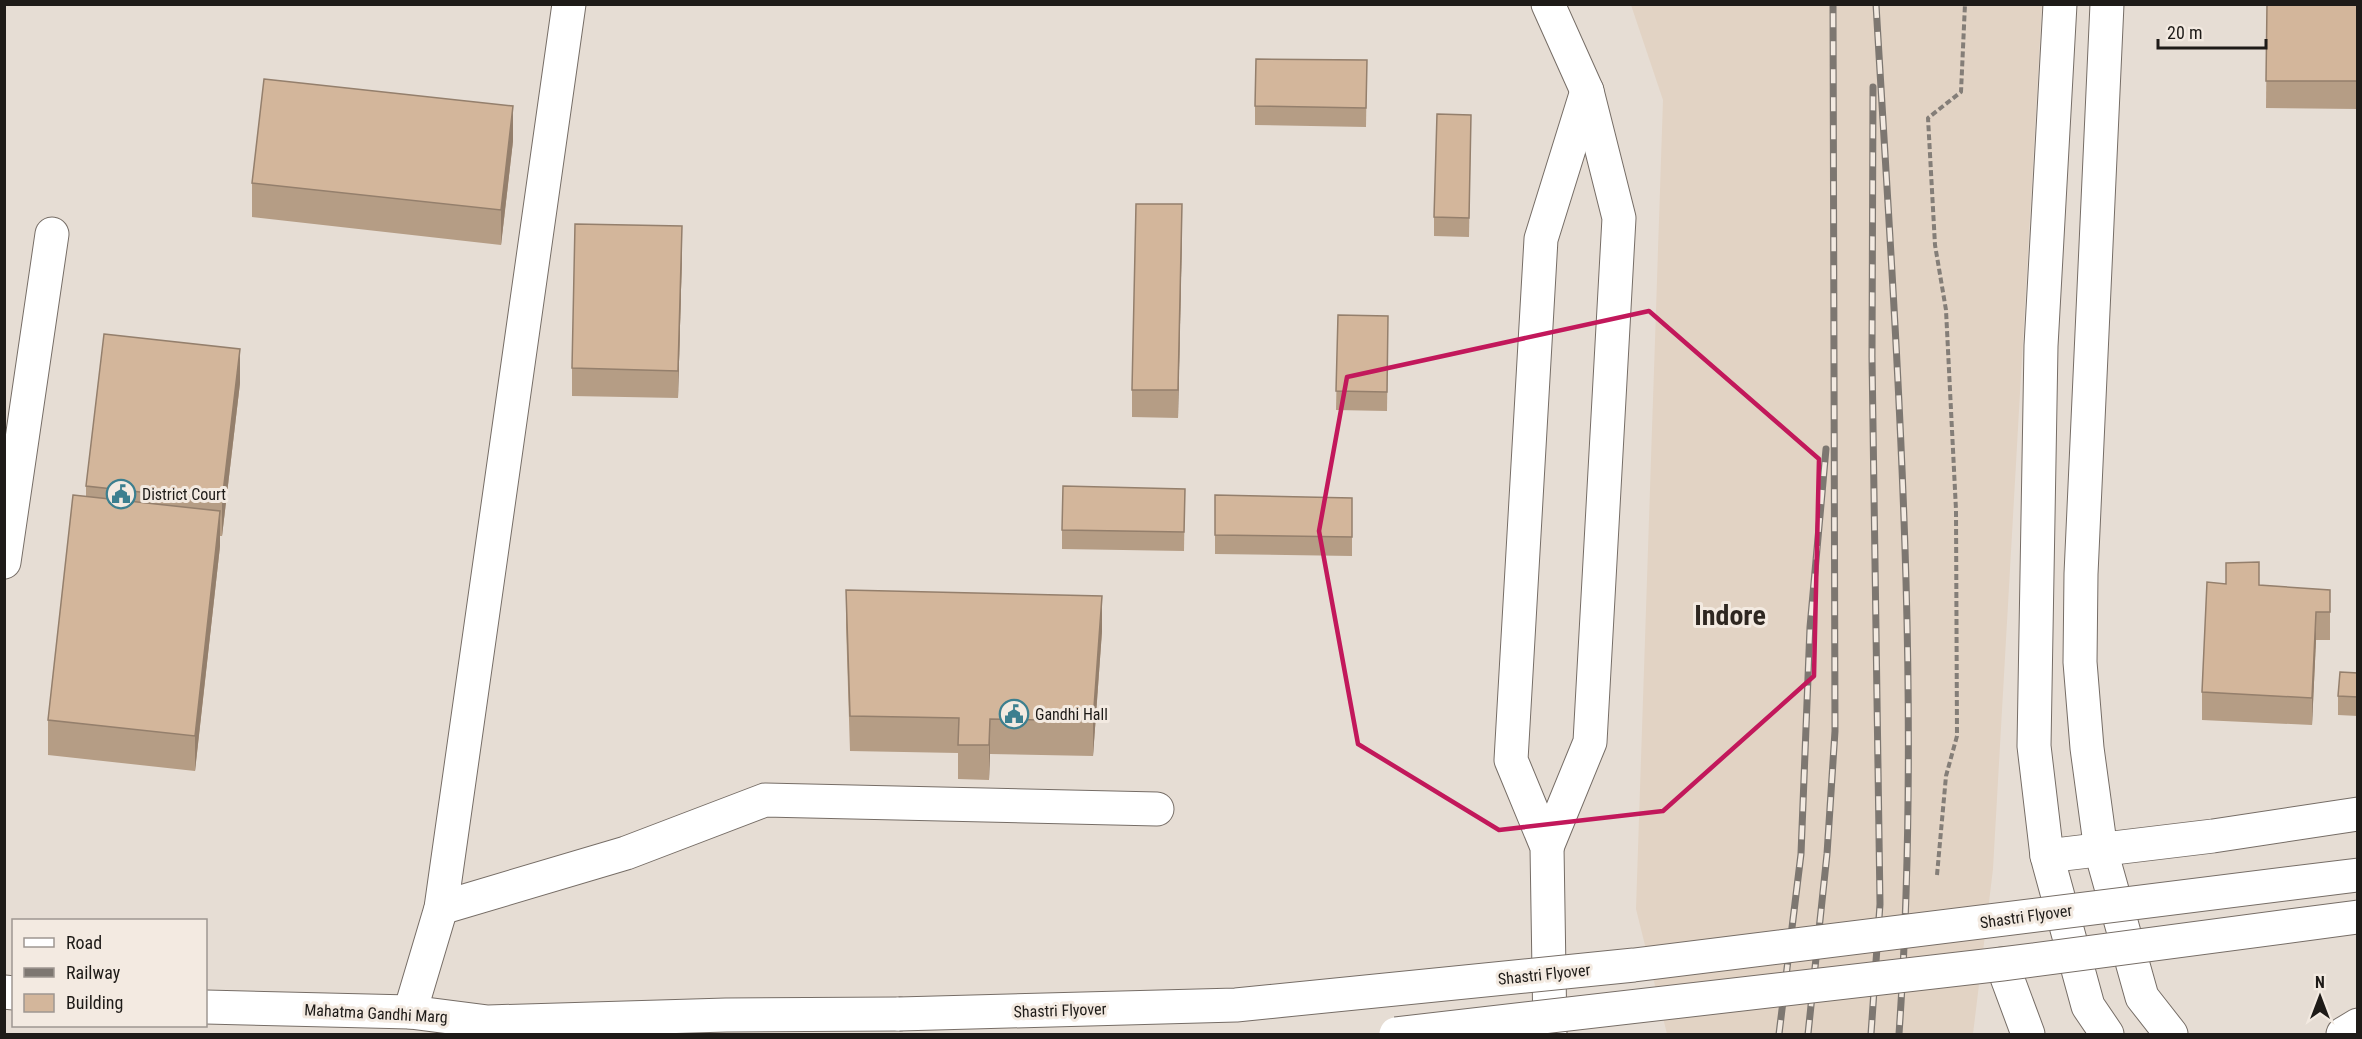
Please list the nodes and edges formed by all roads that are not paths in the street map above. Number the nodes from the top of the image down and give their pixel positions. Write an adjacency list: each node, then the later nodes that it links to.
1 (569, 4): 16 (street)
2 (1548, 4): 5 (street)
3 (2060, 4): 9 (street)
4 (2107, 4): 8 (street)
5 (1587, 91): 12 (street); 12 (street)
6 (51, 234): 7 (street)
7 (4, 562)
8 (2081, 574): 9 (street); 13 (street)
9 (2036, 594): 14 (street)
10 (1157, 809): 16 (street)
11 (2358, 814): 13 (street)
12 (1547, 847): 25 (street)
13 (2101, 851): 14 (street); 28 (street)
14 (2048, 856): 27 (street)
15 (2358, 875): 21 (street, Shastri Flyover, bridge)
16 (441, 908): 20 (street)
17 (2358, 917): 18 (street, bridge)
18 (2002, 964): 24 (street, bridge); 26 (street)
19 (207, 1007): 20 (street, Mahatma Gandhi Marg)
20 (410, 1012): 23 (street, Mahatma Gandhi Marg)
21 (727, 1025): 23 (street, Mahatma Gandhi Marg)
22 (2358, 1025): 29 (street)
23 (495, 1028)
24 (1396, 1035)
25 (1550, 1035)
26 (2028, 1035)
27 (2107, 1035)
28 (2171, 1035)
29 (2343, 1035)

